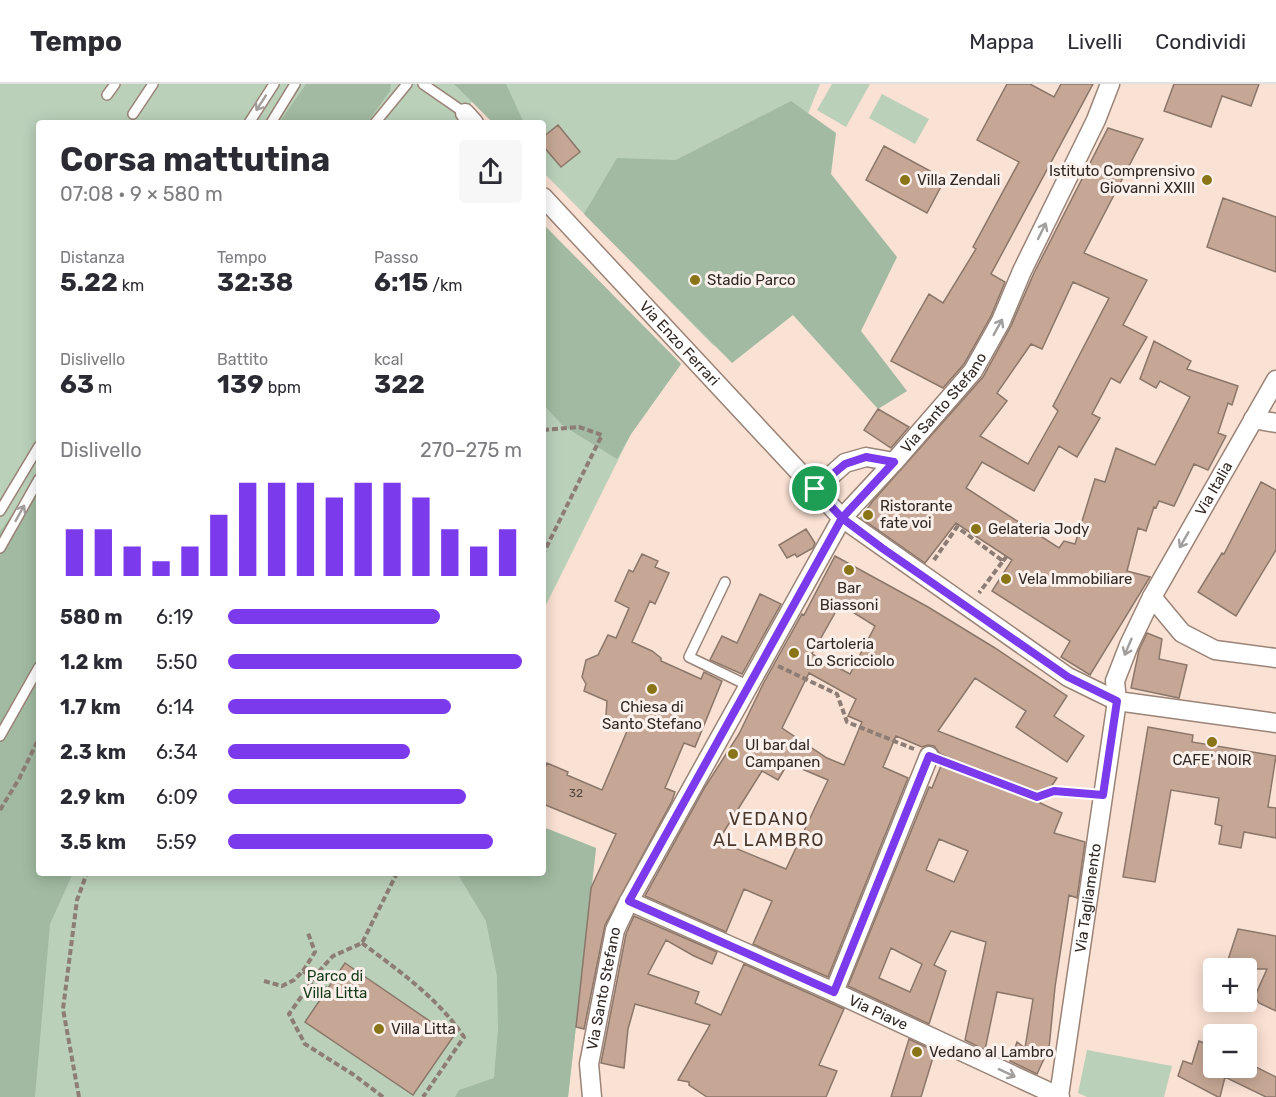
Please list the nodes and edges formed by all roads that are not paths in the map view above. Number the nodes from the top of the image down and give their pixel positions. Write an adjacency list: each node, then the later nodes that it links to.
1 (115, 84): 8 (lane)
2 (153, 84): 9 (lane)
3 (274, 84): 11 (lane, one-way to 11)
4 (295, 84): 12 (lane)
5 (407, 84): 13 (lane)
6 (423, 84): 10 (lane)
7 (1110, 84): 19 (street, Via Santo Stefano, one-way to 7)
8 (107, 95)
9 (133, 114)
10 (470, 118)
11 (251, 120)
12 (273, 120)
13 (377, 120)
14 (546, 200): 21 (street, Via Enzo Ferrari)
15 (1276, 380): 16 (street, Via Italia)
16 (1253, 419): 17 (street); 26 (street, Via Italia, one-way to 26)
17 (1276, 423)
18 (36, 451): 22 (lane)
19 (894, 462): 21 (street); 23 (street, Via Santo Stefano)
20 (36, 484): 24 (lane, one-way to 20)
21 (815, 489): 23 (street, Via Enzo Ferrari)
22 (0, 511)
23 (842, 518): 29 (street, Via Santo Stefano); 30 (street, Via Enzo Ferrari)
24 (0, 548)
25 (725, 582): 29 (lane)
26 (1152, 597): 27 (street); 30 (street, Via Italia, one-way to 30)
27 (1276, 658)
28 (36, 672): 32 (lane)
29 (749, 686): 34 (street, Via Santo Stefano)
30 (1117, 701): 31 (street, Via Enzo Ferrari); 37 (street, Via Tagliamento)
31 (1276, 723)
32 (0, 736)
33 (929, 756): 35 (street)
34 (629, 901): 35 (street, Via Piave); 36 (street, Via Santo Stefano)
35 (834, 992): 37 (street, Via Piave, one-way to 37)
36 (592, 1097)
37 (1059, 1097)

